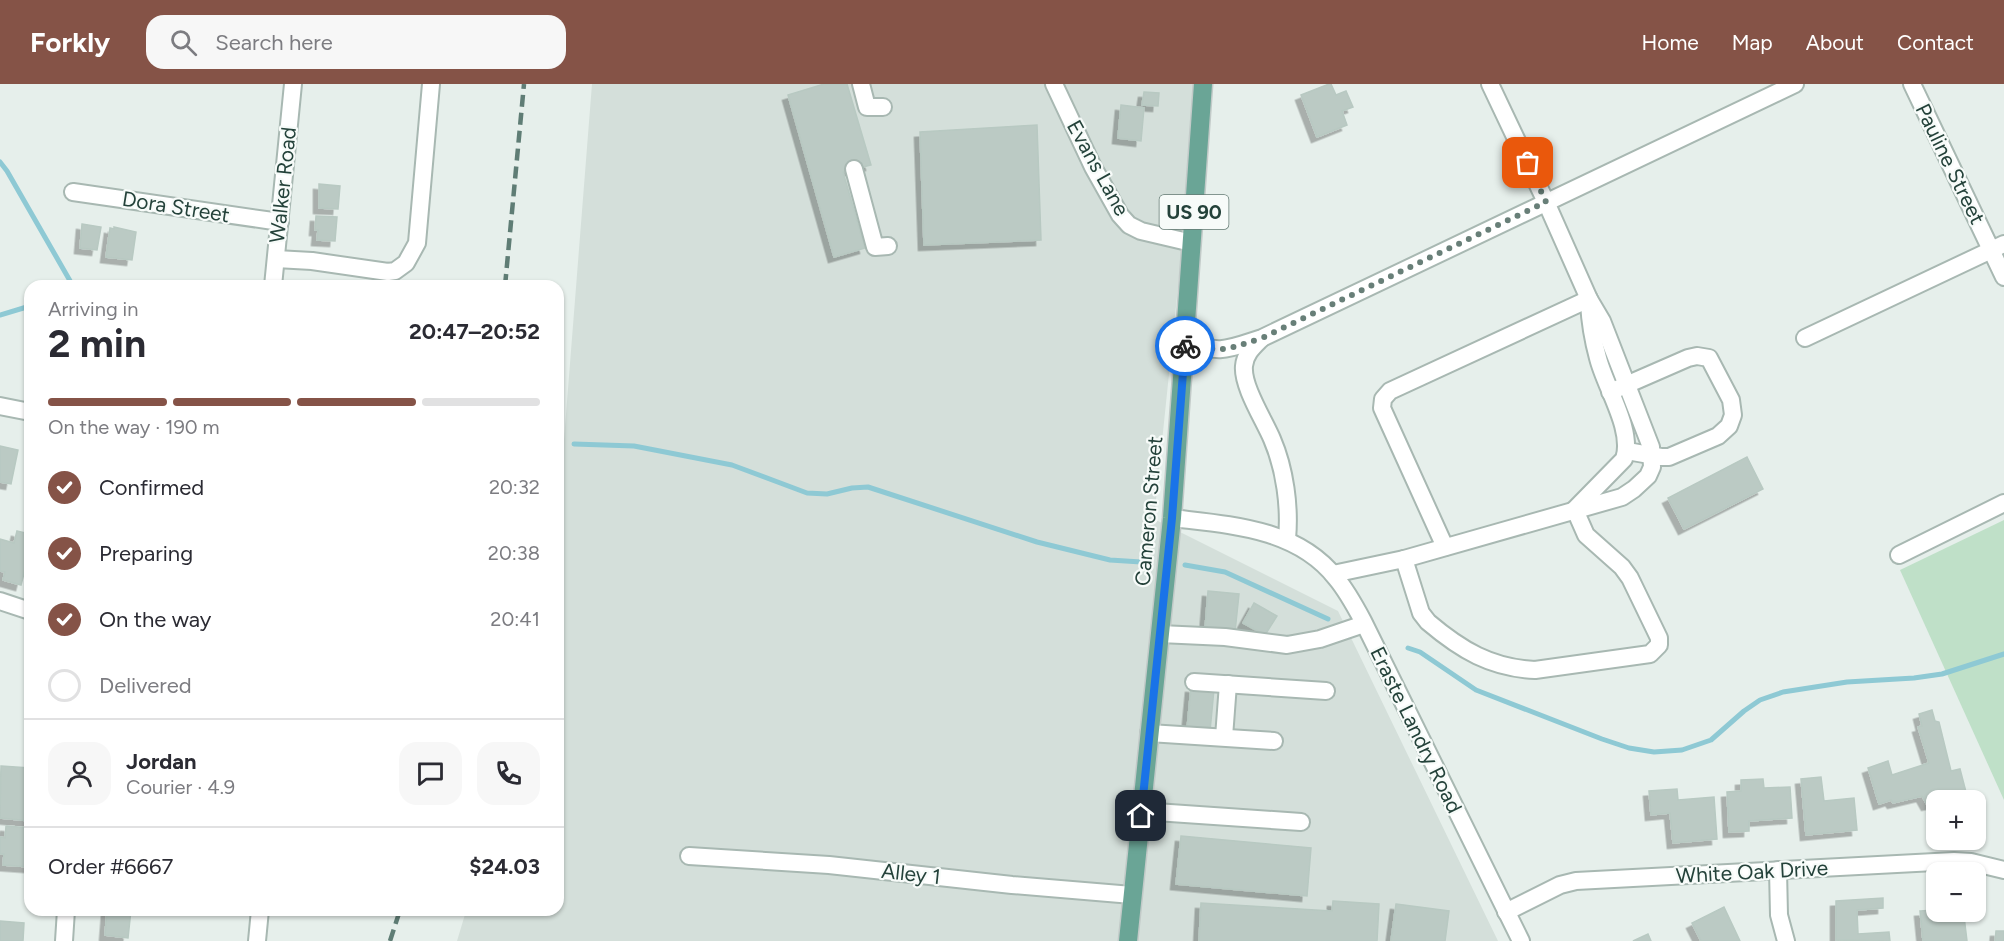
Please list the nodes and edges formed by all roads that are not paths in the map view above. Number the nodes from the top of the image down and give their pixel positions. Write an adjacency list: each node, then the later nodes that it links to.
1 (293, 84): 13 (street, Walker Road)
2 (431, 84): 17 (street)
3 (861, 84): 9 (street)
4 (1054, 84): 14 (street, Evans Lane)
5 (1203, 84): 14 (main road, Cameron Street / US 90)
6 (1490, 84): 12 (street)
7 (1795, 84): 12 (street)
8 (1911, 84): 16 (street, Pauline Street)
9 (883, 107)
10 (854, 169): 15 (street)
11 (73, 192): 13 (street, Dora Street)
12 (1546, 202): 20 (street); 21 (street)
13 (280, 222): 17 (street, Walker Road)
14 (1192, 243): 23 (main road, Cameron Street / US 90)
15 (888, 246)
16 (1998, 247): 18 (street, Pauline Street); 22 (street)
17 (276, 259): 19 (street, Walker Road)
18 (2004, 277)
19 (274, 280)
20 (1589, 299): 24 (street); 25 (street); 34 (street)
21 (1262, 338): 23 (street); 33 (street)
22 (1805, 338)
23 (1186, 341): 32 (main road, Cameron Street / US 90)
24 (1628, 384): 25 (street); 29 (street); 29 (street)
25 (1610, 392): 28 (street)
26 (0, 406): 27 (street)
27 (24, 411)
28 (1627, 451): 29 (street); 31 (street)
29 (1652, 456): 31 (street)
30 (2004, 503): 35 (street)
31 (1575, 510): 34 (street); 36 (street)
32 (1172, 518): 33 (street, Eraste Landry Road); 41 (main road, Cameron Street / US 90)
33 (1287, 539): 37 (street, Eraste Landry Road)
34 (1445, 547): 36 (street)
35 (1899, 555)
36 (1404, 559): 37 (street)
37 (1333, 574): 40 (street, Eraste Landry Road)
38 (0, 601): 39 (street)
39 (24, 609)
40 (1364, 624): 41 (street); 54 (street, Eraste Landry Road)
41 (1160, 634): 45 (main road, Cameron Street / US 90)
42 (1194, 682): 43 (street)
43 (1228, 684): 44 (street); 46 (street)
44 (1326, 691)
45 (1149, 733): 46 (street); 48 (main road, Cameron Street / US 90)
46 (1224, 738): 47 (street)
47 (1274, 741)
48 (1141, 811): 49 (street); 53 (main road, Cameron Street / US 90)
49 (1302, 822)
50 (689, 856): 53 (street, Alley 1)
51 (1778, 870): 52 (street, White Oak Drive); 54 (street, White Oak Drive); 61 (street)
52 (2004, 870)
53 (1132, 895): 59 (main road, Cameron Street / US 90)
54 (1506, 912): 60 (street, Eraste Landry Road)
55 (66, 916): 57 (street)
56 (259, 916): 58 (street)
57 (64, 941)
58 (257, 941)
59 (1128, 941)
60 (1521, 941)
61 (1786, 941)

